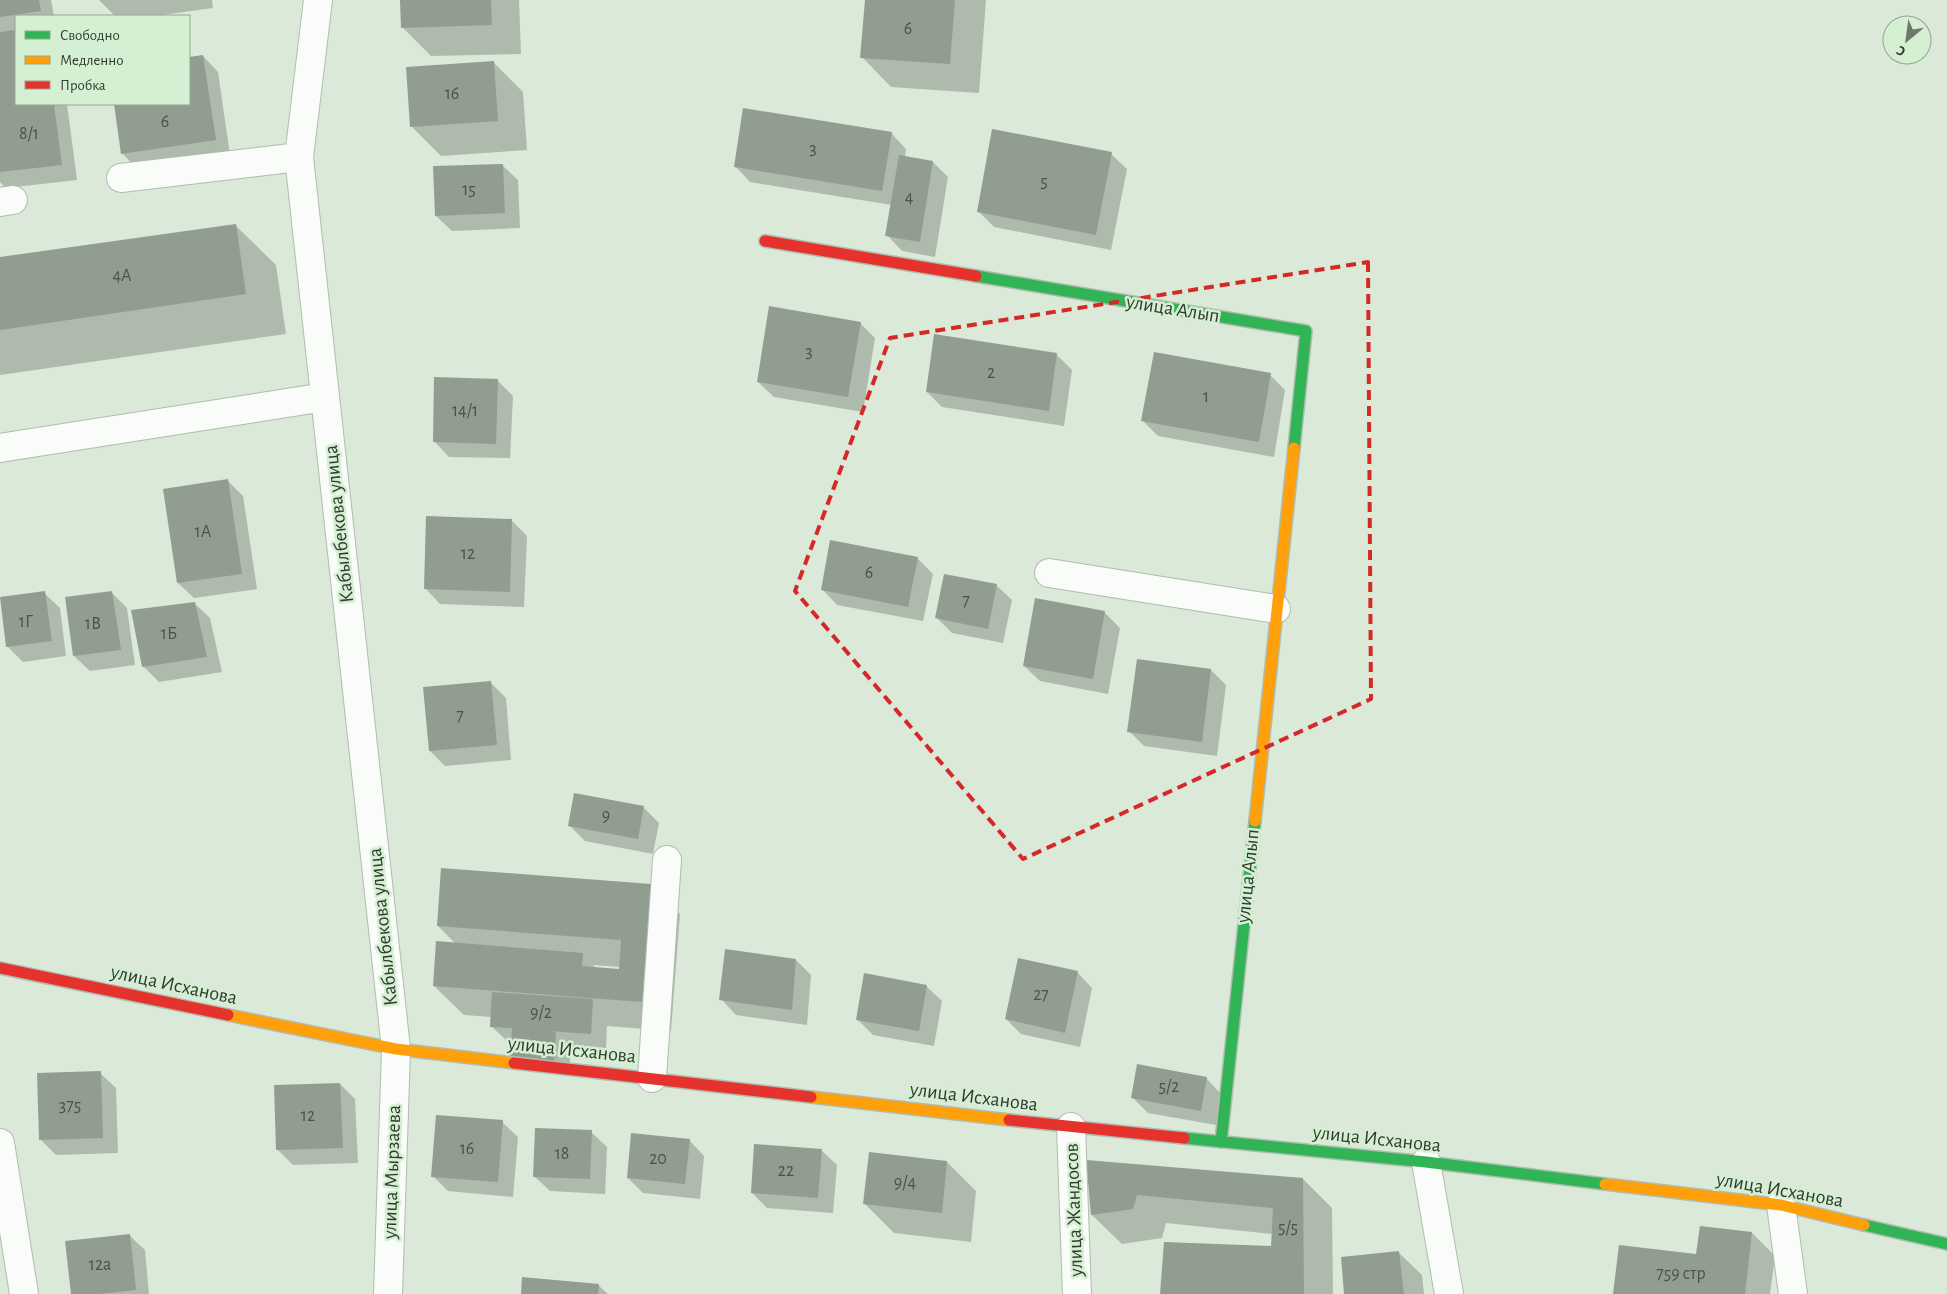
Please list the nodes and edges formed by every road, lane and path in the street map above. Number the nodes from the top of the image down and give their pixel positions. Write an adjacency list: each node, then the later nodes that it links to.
1 (318, 0): 2 (street, Кабылбекова улица)
2 (299, 157): 3 (street); 5 (street, Кабылбекова улица)
3 (121, 178)
4 (765, 241): 8 (main road, улица Алып)
5 (325, 398): 6 (street); 11 (street, Кабылбекова улица)
6 (0, 448)
7 (1049, 573): 8 (street)
8 (1276, 609): 15 (main road, улица Алып)
9 (667, 860): 12 (street)
10 (0, 968): 11 (main road, улица Исханова)
11 (396, 1049): 12 (main road, улица Исханова); 20 (street, улица Мырзаева)
12 (652, 1078): 13 (main road, улица Исханова)
13 (1070, 1126): 15 (main road, улица Исханова); 21 (street, улица Жандосов)
14 (0, 1142): 19 (street)
15 (1220, 1142): 16 (main road, улица Исханова)
16 (1426, 1162): 17 (main road, улица Исханова); 22 (street)
17 (1781, 1205): 18 (main road, улица Исханова); 23 (street)
18 (1947, 1244)
19 (24, 1294)
20 (388, 1294)
21 (1077, 1294)
22 (1449, 1294)
23 (1793, 1294)

